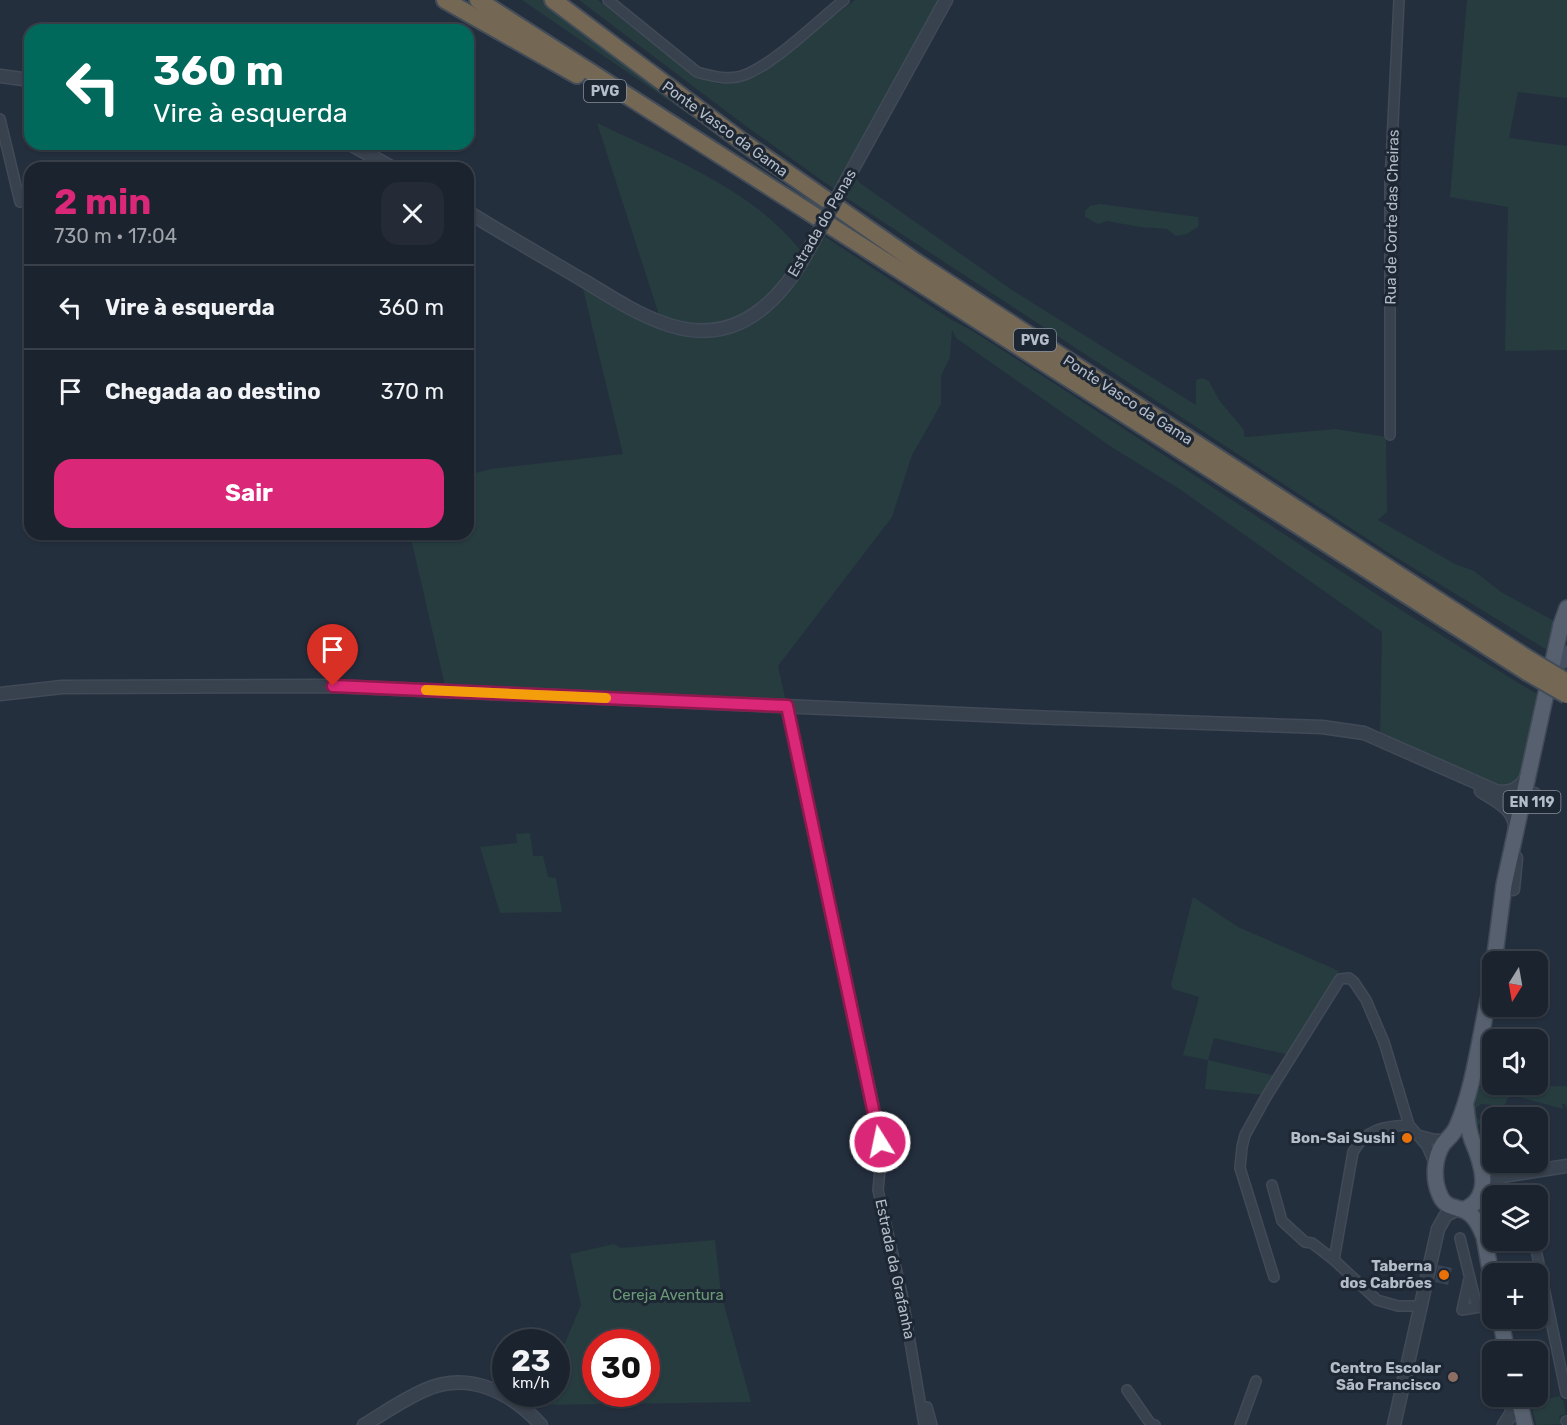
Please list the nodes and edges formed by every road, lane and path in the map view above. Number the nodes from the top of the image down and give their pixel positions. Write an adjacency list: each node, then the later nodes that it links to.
1 (445, 0): 15 (highway, Ponte Vasco da Gama / PVG)
2 (478, 0): 15 (highway, Ponte Vasco da Gama / PVG)
3 (497, 0): 15 (highway, Ponte Vasco da Gama / PVG)
4 (553, 0): 22 (highway, Ponte Vasco da Gama / PVG)
5 (608, 0): 6 (street)
6 (844, 0)
7 (946, 0): 17 (street, Estrada do Penas, bridge)
8 (1399, 0): 18 (street, Rua de Corte das Cheiras)
9 (0, 76): 10 (street)
10 (24, 79)
11 (0, 119): 12 (street)
12 (1, 129): 16 (street)
13 (361, 150): 14 (street)
14 (382, 162)
15 (765, 182): 22 (highway, Ponte Vasco da Gama / PVG)
16 (20, 202)
17 (474, 216)
18 (1390, 435)
19 (1565, 618): 27 (main road, EN 119)
20 (1567, 642): 21 (main road, EN 119)
21 (1565, 657): 28 (main road, EN 119)
22 (1529, 666): 23 (highway, Ponte Vasco da Gama / PVG, bridge); 25 (highway, Ponte Vasco da Gama / PVG, bridge)
23 (1567, 682)
24 (0, 694): 26 (street)
25 (1567, 695)
26 (787, 706): 29 (street); 59 (street, Estrada da Grafanha)
27 (1528, 775): 29 (street); 30 (main road, EN 119)
28 (1534, 794): 30 (street); 32 (main road, EN 119)
29 (1498, 797): 30 (street); 31 (street)
30 (1521, 808): 31 (main road, EN 119); 32 (street)
31 (1514, 838): 33 (main road, EN 119)
32 (1513, 889): 34 (main road, EN 119)
33 (1497, 951)
34 (1499, 951)
35 (1484, 1017): 36 (main road)
36 (1466, 1098): 39 (main road); 40 (main road)
37 (1409, 1125): 38 (street); 52 (street); 54 (street)
38 (1418, 1134): 39 (street); 43 (street)
39 (1449, 1139): 40 (main road); 43 (main road)
40 (1476, 1147): 41 (street); 47 (main road)
41 (1482, 1153)
42 (1567, 1166): 44 (street)
43 (1436, 1167): 48 (main road)
44 (1548, 1168)
45 (1515, 1173): 47 (street)
46 (1272, 1185): 52 (street)
47 (1480, 1193): 48 (main road); 49 (main road)
48 (1459, 1210): 50 (main road); 55 (street)
49 (1482, 1220)
50 (1482, 1231)
51 (1461, 1238): 53 (street)
52 (1334, 1260): 55 (street)
53 (1470, 1276): 57 (street); 57 (street)
54 (1274, 1277)
55 (1420, 1306): 72 (street)
56 (1482, 1306): 57 (street)
57 (1477, 1307)
58 (1548, 1323): 62 (street)
59 (916, 1373): 69 (street, Estrada da Grafanha); 70 (street, Estrada da Grafanha)
60 (1256, 1381): 71 (street)
61 (1127, 1390): 66 (street)
62 (1566, 1393)
63 (1513, 1407): 73 (street)
64 (1516, 1407): 74 (main road)
65 (1519, 1407): 75 (main road)
66 (1151, 1424)
67 (364, 1425): 68 (street)
68 (541, 1425)
69 (924, 1425)
70 (932, 1425)
71 (1240, 1425)
72 (1394, 1425)
73 (1504, 1425)
74 (1515, 1425)
75 (1525, 1425)

